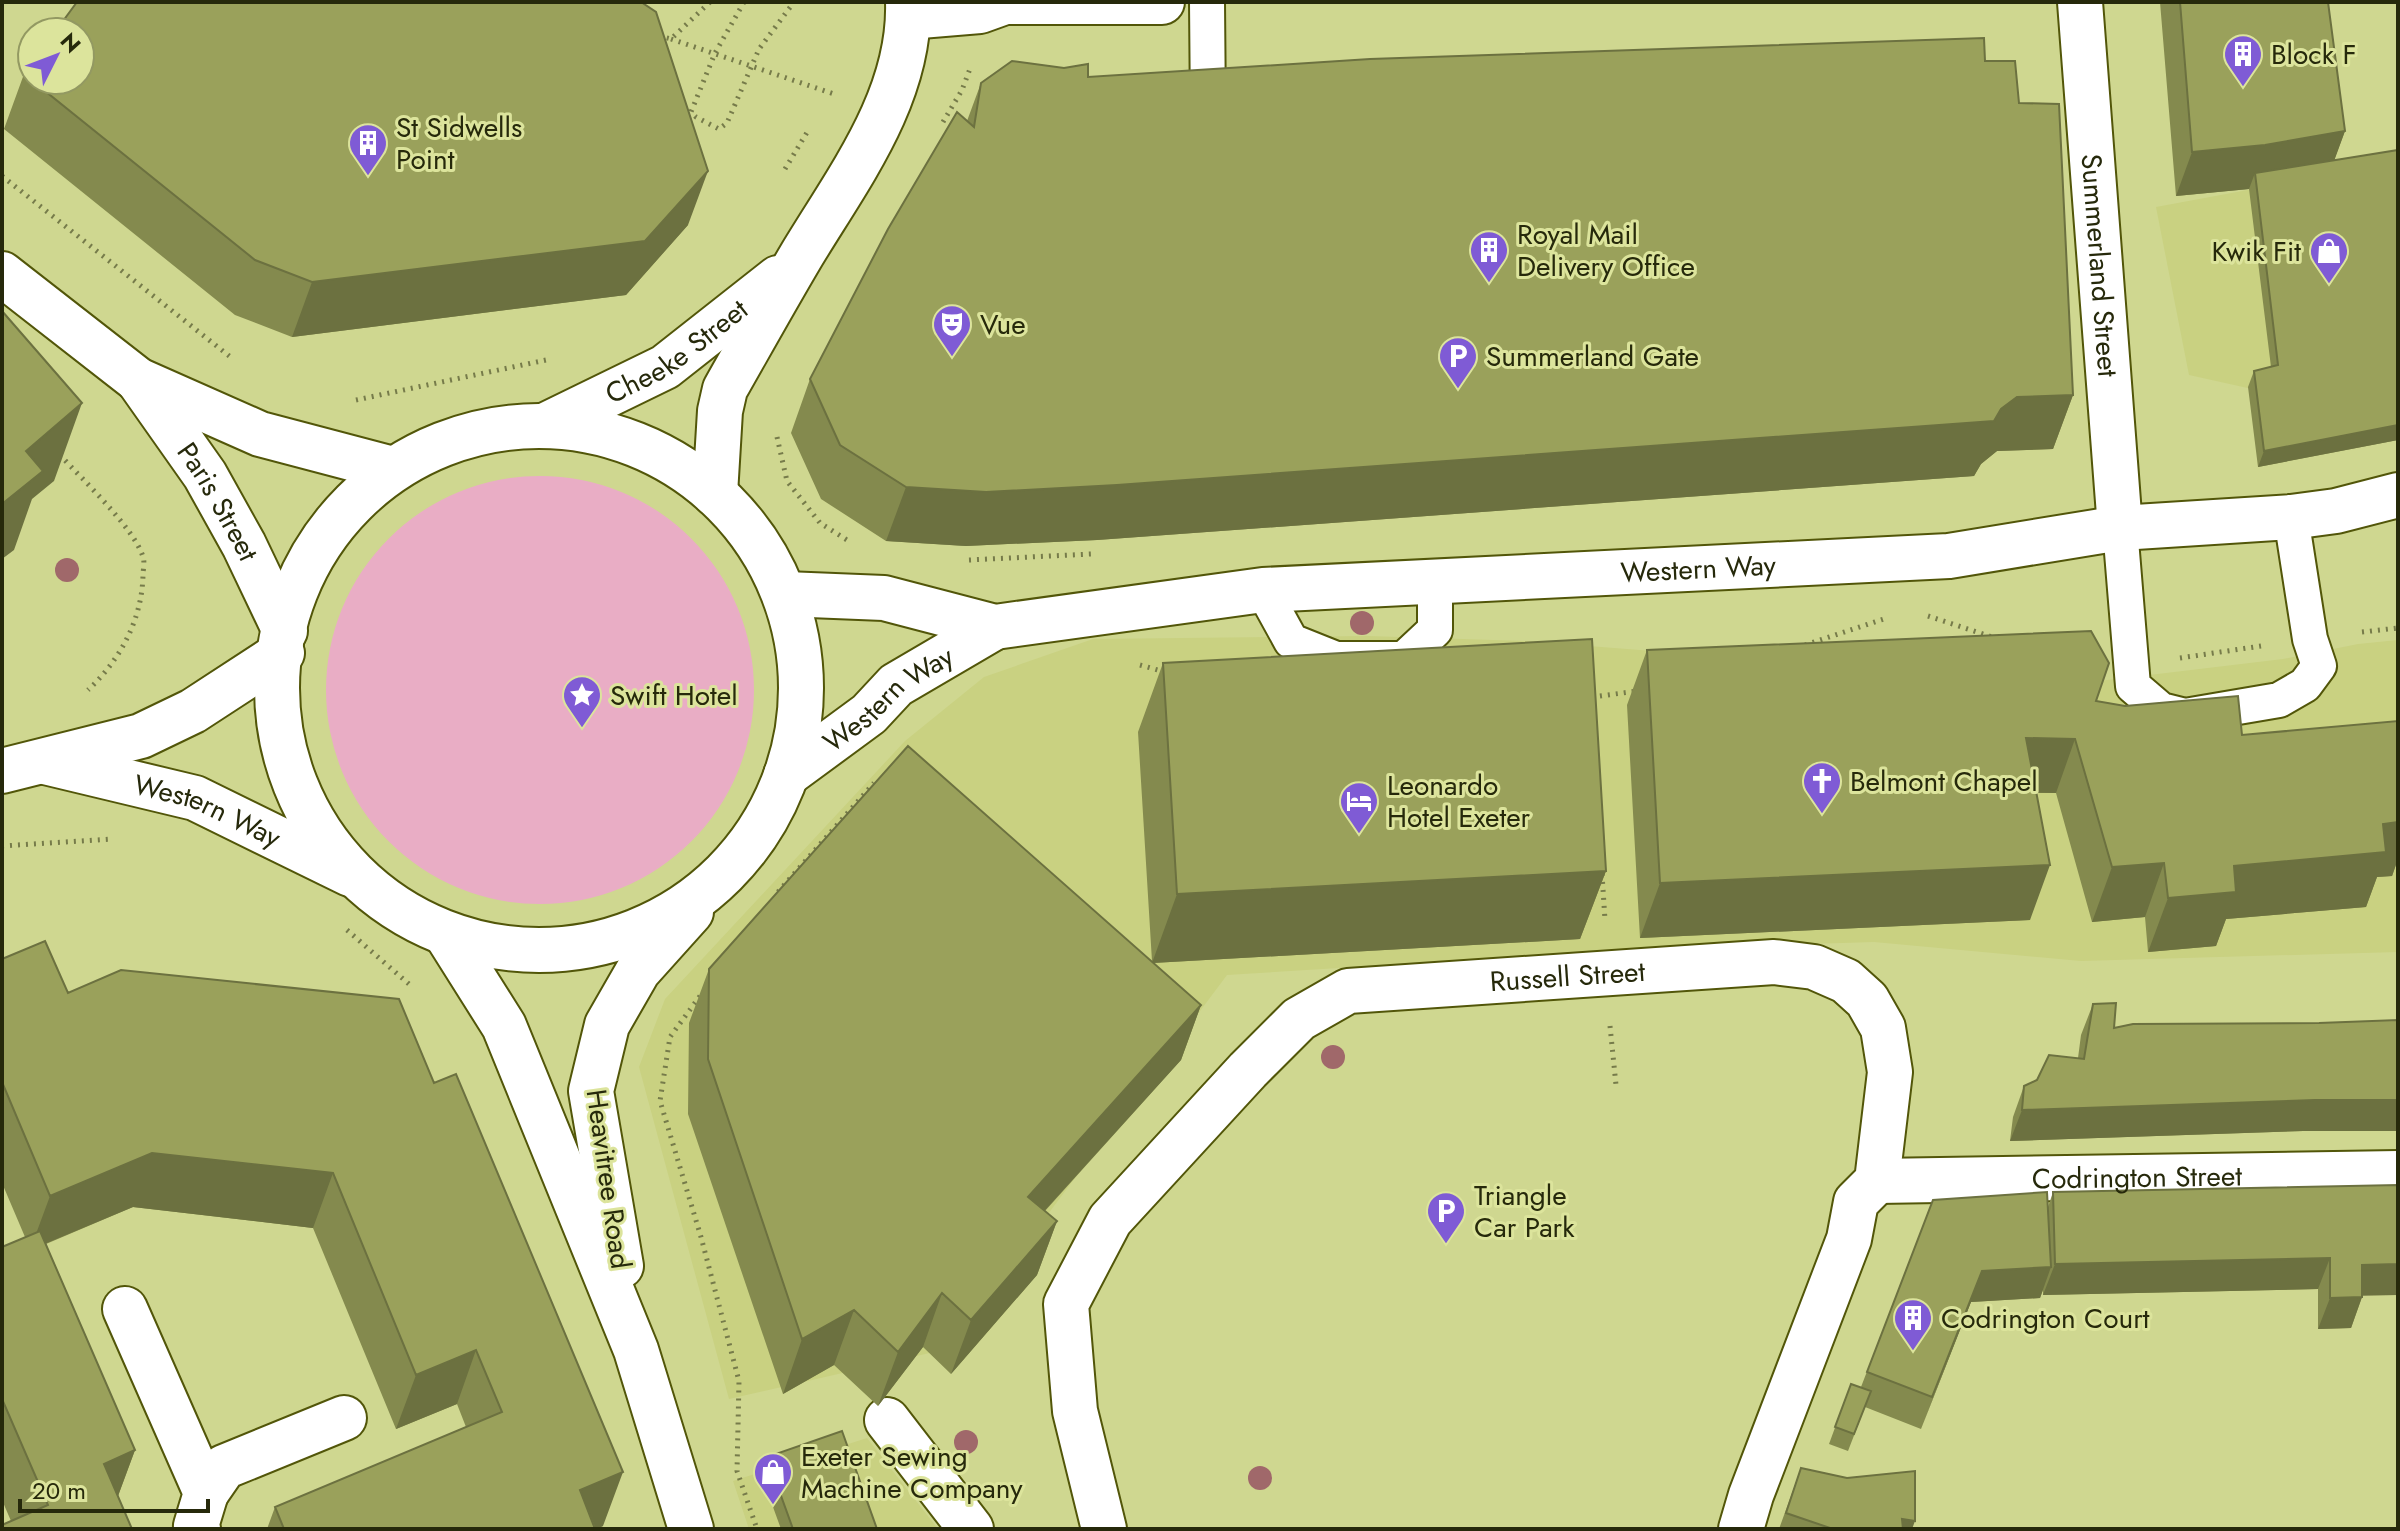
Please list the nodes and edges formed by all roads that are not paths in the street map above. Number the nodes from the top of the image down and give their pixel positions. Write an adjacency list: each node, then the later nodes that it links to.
1 (1162, 2): 4 (main road)
2 (1207, 2): 6 (lane)
3 (2080, 2): 15 (main road, Summerland Street)
4 (1063, 4): 5 (main road)
5 (908, 10): 7 (main road, Cheeke Street)
6 (1208, 123)
7 (797, 263): 10 (main road, Cheeke Street); 12 (main road, Cheeke Street)
8 (2, 274): 9 (main road, Paris Street)
9 (138, 380): 11 (main road, Paris Street); 20 (main road, Paris Street)
10 (548, 424): 11 (main road); 12 (main road, Heavitree Road)
11 (389, 468): 20 (main road)
12 (715, 494): 18 (main road, Heavitree Road)
13 (2398, 495): 14 (main road, Western Way)
14 (2291, 517): 15 (main road, Western Way); 15 (lane)
15 (2120, 528): 16 (main road, Western Way)
16 (1435, 583): 17 (main road, Western Way); 17 (lane)
17 (1263, 590): 19 (main road, Western Way)
18 (785, 594): 19 (main road, Western Way); 23 (main road, Heavitree Road)
19 (995, 627): 23 (main road, Western Way)
20 (283, 642): 21 (main road, Western Way); 24 (main road)
21 (45, 762): 22 (main road, Western Way); 24 (main road, Western Way)
22 (2, 771)
23 (786, 775): 25 (main road, Heavitree Road)
24 (363, 880): 26 (main road)
25 (703, 898): 26 (main road); 30 (main road, Heavitree Road)
26 (446, 934): 30 (main road, Heavitree Road)
27 (2398, 1173): 28 (main road, Codrington Street)
28 (1877, 1181): 36 (main road, Russell Street); 37 (main road, Russell Street)
29 (125, 1309): 33 (main road)
30 (636, 1350): 34 (main road, Heavitree Road)
31 (344, 1418): 33 (main road)
32 (887, 1420): 35 (main road)
33 (202, 1511)
34 (691, 1529)
35 (971, 1529)
36 (1104, 1529)
37 (1741, 1529)

